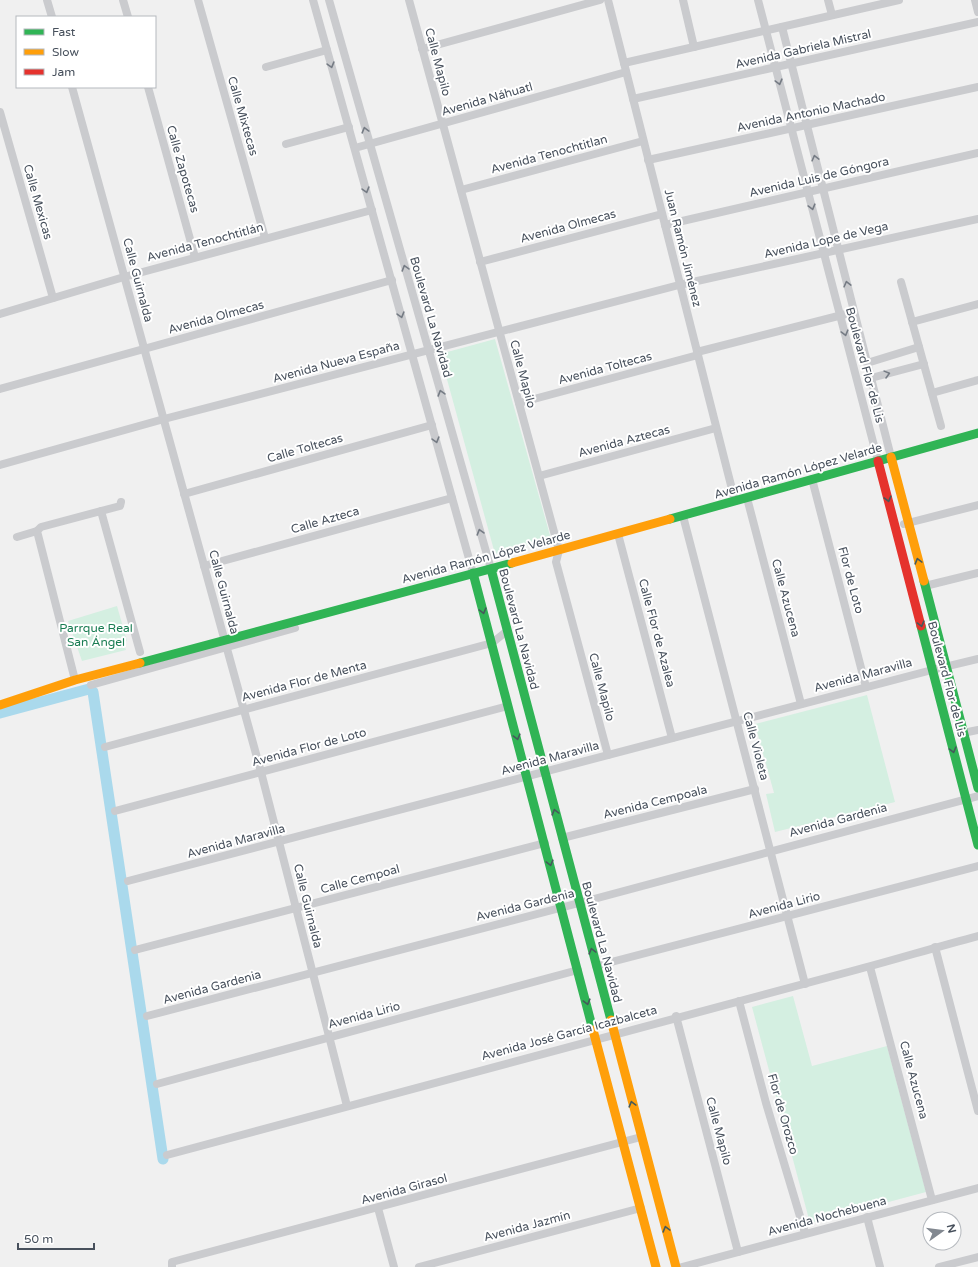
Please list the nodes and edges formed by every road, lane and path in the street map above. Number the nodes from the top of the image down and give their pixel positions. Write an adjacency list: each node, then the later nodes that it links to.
1 (47, 0): 17 (street)
2 (124, 0): 18 (street)
3 (198, 0): 52 (street, Calle Mixtecas)
4 (323, 0): 14 (street)
5 (329, 0): 41 (street, Boulevard La Navidad, one-way to 5)
6 (409, 0): 23 (street, Calle Mapilo)
7 (600, 0): 23 (street)
8 (608, 0): 25 (street, Juan Ramón Jiménez)
9 (683, 0): 22 (street)
10 (758, 0): 21 (street, Boulevard Flor de Lis)
11 (828, 0): 16 (street)
12 (899, 0): 16 (street)
13 (975, 0): 15 (street)
14 (314, 2): 24 (street)
15 (978, 12)
16 (832, 15): 20 (street)
17 (52, 16)
18 (128, 16)
19 (978, 22): 26 (street, Avenida Gabriela Mistral)
20 (782, 26): 21 (street); 26 (street, Boulevard Flor de Lis)
21 (765, 30): 22 (street); 28 (street, Boulevard Flor de Lis)
22 (694, 47): 25 (street)
23 (422, 49): 35 (street, Calle Mapilo)
24 (327, 50): 27 (street); 37 (street, one-way to 37)
25 (624, 63): 29 (street, Juan Ramón Jiménez)
26 (792, 63): 28 (street, Avenida Gabriela Mistral); 36 (street, Boulevard Flor de Lis)
27 (266, 66)
28 (775, 67): 33 (street, Avenida Gabriela Mistral); 38 (street, Boulevard Flor de Lis, one-way to 38)
29 (626, 72): 33 (street, Juan Ramón Jiménez); 35 (street, Avenida Náhuatl)
30 (978, 87): 36 (street, Avenida Antonio Machado)
31 (72, 88): 57 (street, Calle Guirnalda)
32 (148, 88): 55 (street, Calle Zapotecas)
33 (633, 99): 39 (street, Juan Ramón Jiménez)
34 (0, 112): 61 (street, Calle Mexicas)
35 (442, 124): 41 (street, Avenida Náhuatl); 46 (street, Calle Mapilo)
36 (807, 125): 38 (street, Avenida Antonio Machado); 45 (street, Boulevard Flor de Lis, one-way to 36)
37 (349, 127): 40 (street); 42 (street)
38 (791, 129): 44 (street, Avenida Antonio Machado); 47 (street, Boulevard Flor de Lis)
39 (643, 141): 44 (street, Juan Ramón Jiménez); 46 (street, Avenida Tenochtitlan)
40 (286, 144)
41 (369, 144): 42 (street, Avenida Náhuatl); 70 (street, Boulevard La Navidad, one-way to 41)
42 (355, 148): 48 (street, one-way to 48)
43 (978, 153): 45 (street, Avenida Luis de Góngora)
44 (648, 160): 49 (street, Juan Ramón Jiménez)
45 (823, 188): 47 (street, Avenida Luis de Góngora); 53 (street, Boulevard Flor de Lis)
46 (461, 190): 56 (street, Calle Mapilo)
47 (808, 192): 51 (street, Avenida Luis de Góngora); 54 (street, Boulevard Flor de Lis, one-way to 54)
48 (372, 210): 52 (street, Avenida Tenochtitlán); 58 (street)
49 (662, 214): 51 (street, Juan Ramón Jiménez); 56 (street, Avenida Olmecas)
50 (978, 219): 53 (street, Avenida Lope de Vega)
51 (665, 225): 60 (street, Juan Ramón Jiménez)
52 (265, 238): 55 (street, Avenida Tenochtitlán)
53 (838, 250): 54 (street, Avenida Lope de Vega); 63 (street, Boulevard Flor de Lis, one-way to 53)
54 (824, 253): 60 (street, Avenida Lope de Vega); 65 (street, Boulevard Flor de Lis)
55 (195, 257): 57 (street, Avenida Tenochtitlán)
56 (480, 262): 67 (street, Calle Mapilo)
57 (124, 276): 61 (street, Avenida Tenochtitlán); 69 (street, Calle Guirnalda)
58 (392, 280): 69 (street, Avenida Olmecas); 71 (street, one-way to 71)
59 (901, 282): 66 (street)
60 (679, 285): 67 (street, Avenida Nueva España); 72 (street, Juan Ramón Jiménez)
61 (53, 298): 64 (street, Avenida Tenochtitlán)
62 (978, 304): 66 (street)
63 (854, 312): 65 (street, Avenida Toltecas); 73 (street, Boulevard Flor de Lis)
64 (0, 314)
65 (840, 315): 72 (street, Avenida Toltecas); 86 (street, Boulevard Flor de Lis, one-way to 86)
66 (912, 322): 68 (street)
67 (499, 331): 70 (street, Avenida Nueva España); 79 (street, Calle Mapilo)
68 (919, 347): 73 (street); 74 (street)
69 (144, 349): 77 (street, Avenida Olmecas); 80 (street, Calle Guirnalda)
70 (428, 350): 71 (street, Avenida Nueva España); 105 (street, Boulevard La Navidad, one-way to 70)
71 (412, 354): 80 (street, Avenida Nueva España); 81 (street)
72 (697, 354): 79 (street, Avenida Toltecas); 83 (street, Juan Ramón Jiménez)
73 (867, 363): 75 (street, Boulevard Flor de Lis)
74 (924, 364): 75 (street, one-way to 74); 78 (street)
75 (871, 378): 85 (street, Boulevard Flor de Lis)
76 (978, 380): 78 (street)
77 (0, 389)
78 (932, 393): 82 (street)
79 (519, 403): 88 (street, Calle Mapilo)
80 (164, 419): 87 (street, Avenida Nueva España); 90 (street, Calle Guirnalda)
81 (432, 425): 90 (street, Calle Toltecas); 91 (street, one-way to 91)
82 (941, 426)
83 (716, 428): 88 (street, Avenida Aztecas); 93 (street, Juan Ramón Jiménez)
84 (978, 433): 85 (street, Avenida Ramón López Velarde)
85 (891, 457): 86 (street, Avenida Ramón López Velarde); 98 (street, Boulevard Flor de Lis)
86 (878, 461): 89 (street, Avenida Ramón López Velarde); 99 (street, Boulevard Flor de Lis, one-way to 99)
87 (0, 465)
88 (539, 476): 103 (street, Calle Mapilo)
89 (812, 479): 92 (street, Avenida Ramón López Velarde); 118 (street, Flor de Loto)
90 (184, 494): 104 (street, Calle Guirnalda)
91 (452, 498): 104 (street, Calle Azteca); 107 (street)
92 (747, 498): 93 (street, Avenida Ramón López Velarde); 119 (street, Calle Azucena)
93 (735, 501): 97 (street, Avenida Ramón López Velarde)
94 (121, 502): 96 (street)
95 (978, 505): 98 (street)
96 (101, 511): 100 (street); 112 (street)
97 (682, 516): 101 (street, Avenida Ramón López Velarde); 123 (street, Calle Violeta)
98 (908, 523): 99 (street); 108 (street, Boulevard Flor de Lis, one-way to 98)
99 (895, 526): 115 (street, Boulevard Flor de Lis, one-way to 115)
100 (36, 531): 102 (street); 116 (street)
101 (618, 534): 103 (street, Avenida Ramón López Velarde); 126 (street, Calle Flor de Azalea)
102 (17, 537)
103 (559, 550): 105 (street, Avenida Ramón López Velarde); 128 (street, Calle Mapilo)
104 (204, 566): 110 (street, Calle Guirnalda)
105 (491, 569): 107 (street, Avenida Ramón López Velarde); 109 (street, Boulevard La Navidad)
106 (978, 573): 108 (street)
107 (473, 574): 110 (street, Avenida Ramón López Velarde); 111 (street, one-way to 111)
108 (925, 586): 114 (street, Boulevard Flor de Lis)
109 (507, 631): 111 (street, Avenida Flor de Menta); 130 (street, Boulevard La Navidad)
110 (226, 643): 116 (street, Avenida Ramón López Velarde); 117 (street); 122 (street, Calle Guirnalda)
111 (492, 643): 121 (street); 122 (street, Avenida Flor de Menta)
112 (140, 652)
113 (978, 659): 114 (street, Avenida Maravilla)
114 (946, 666): 115 (street, Avenida Maravilla); 125 (street, Boulevard Flor de Lis)
115 (932, 670): 118 (street, Avenida Maravilla); 135 (street, Boulevard Flor de Lis, one-way to 135)
116 (75, 680): 120 (street, Avenida Ramón López Velarde)
117 (91, 685)
118 (866, 687): 119 (street, Avenida Maravilla)
119 (801, 704): 123 (street, Avenida Maravilla)
120 (0, 705)
121 (508, 706): 129 (street, Avenida Flor de Loto); 131 (street, one-way to 131)
122 (244, 710): 127 (street, Avenida Flor de Menta); 129 (street, Calle Guirnalda)
123 (737, 721): 126 (street, Avenida Maravilla); 133 (street, Calle Violeta)
124 (978, 730): 125 (street)
125 (963, 733): 132 (street, Boulevard Flor de Lis)
126 (672, 738): 128 (street, Avenida Maravilla)
127 (105, 747)
128 (608, 755): 130 (street, Avenida Maravilla)
129 (261, 772): 136 (street, Avenida Flor de Loto); 138 (street, Calle Guirnalda)
130 (544, 772): 131 (street, Avenida Maravilla); 137 (street, Boulevard La Navidad, one-way to 130)
131 (527, 776): 138 (street, Avenida Maravilla); 139 (street)
132 (978, 788)
133 (755, 789): 137 (street, Avenida Cempoala); 141 (street, Calle Violeta)
134 (978, 796): 135 (street, Avenida Gardenia)
135 (966, 799): 140 (street, Boulevard Flor de Lis); 141 (street, Avenida Gardenia)
136 (115, 811)
137 (562, 838): 144 (street, Boulevard La Navidad)
138 (279, 842): 143 (street, Avenida Maravilla); 146 (street, Calle Guirnalda)
139 (545, 843): 145 (street, one-way to 145); 146 (street, Calle Cempoal)
140 (978, 846)
141 (771, 851): 144 (street, Avenida Gardenia); 147 (street, Calle Violeta)
142 (978, 866): 147 (street, Avenida Lirio)
143 (128, 882)
144 (579, 903): 145 (street, Avenida Gardenia); 151 (street, Boulevard La Navidad, one-way to 144)
145 (562, 907): 153 (street); 154 (street, Avenida Gardenia)
146 (296, 908): 150 (street, Calle Cempoal); 154 (street, Calle Guirnalda)
147 (788, 917): 151 (street, Avenida Lirio); 155 (street, Calle Violeta)
148 (978, 936): 149 (street, Avenida José García Icazbalceta)
149 (935, 947): 152 (street, Avenida José García Icazbalceta); 164 (street)
150 (135, 950)
151 (596, 966): 159 (street, Boulevard La Navidad)
152 (870, 967): 155 (street, Avenida José García Icazbalceta); 169 (street, Calle Azucena)
153 (578, 970): 160 (street, Avenida Lirio); 161 (street, one-way to 161)
154 (313, 972): 157 (street, Avenida Gardenia); 160 (street, Calle Guirnalda)
155 (805, 984): 156 (street, Avenida José García Icazbalceta)
156 (739, 1001): 158 (street, Avenida José García Icazbalceta); 173 (street, Flor de Orozco)
157 (147, 1016)
158 (676, 1016): 159 (street, Avenida José García Icazbalceta); 174 (street, Calle Mapilo)
159 (614, 1034): 161 (street, Avenida José García Icazbalceta); 165 (street, Boulevard La Navidad, one-way to 159)
160 (330, 1037): 162 (street, Avenida Lirio); 163 (street, Calle Guirnalda)
161 (596, 1038): 163 (street, Avenida José García Icazbalceta); 166 (street)
162 (157, 1084)
163 (347, 1106): 167 (street, Avenida José García Icazbalceta)
164 (978, 1111)
165 (641, 1137): 166 (street, Avenida Girasol); 180 (street, Boulevard La Navidad, one-way to 165)
166 (624, 1142): 170 (street, Avenida Girasol); 171 (street)
167 (167, 1155)
168 (978, 1188): 169 (street, Avenida Nochebuena)
169 (932, 1200): 172 (street, Avenida Nochebuena)
170 (378, 1208): 176 (street, Avenida Girasol); 177 (street)
171 (641, 1208): 178 (street, Avenida Jazmín); 179 (street)
172 (867, 1217): 173 (street, Avenida Nochebuena); 182 (street)
173 (805, 1233): 174 (street, Avenida Nochebuena)
174 (738, 1252): 181 (street, Avenida Nochebuena)
175 (978, 1257): 183 (street)
176 (172, 1264)
177 (394, 1267)
178 (419, 1267)
179 (656, 1267)
180 (676, 1267)
181 (682, 1267)
182 (880, 1267)
183 (939, 1267)

